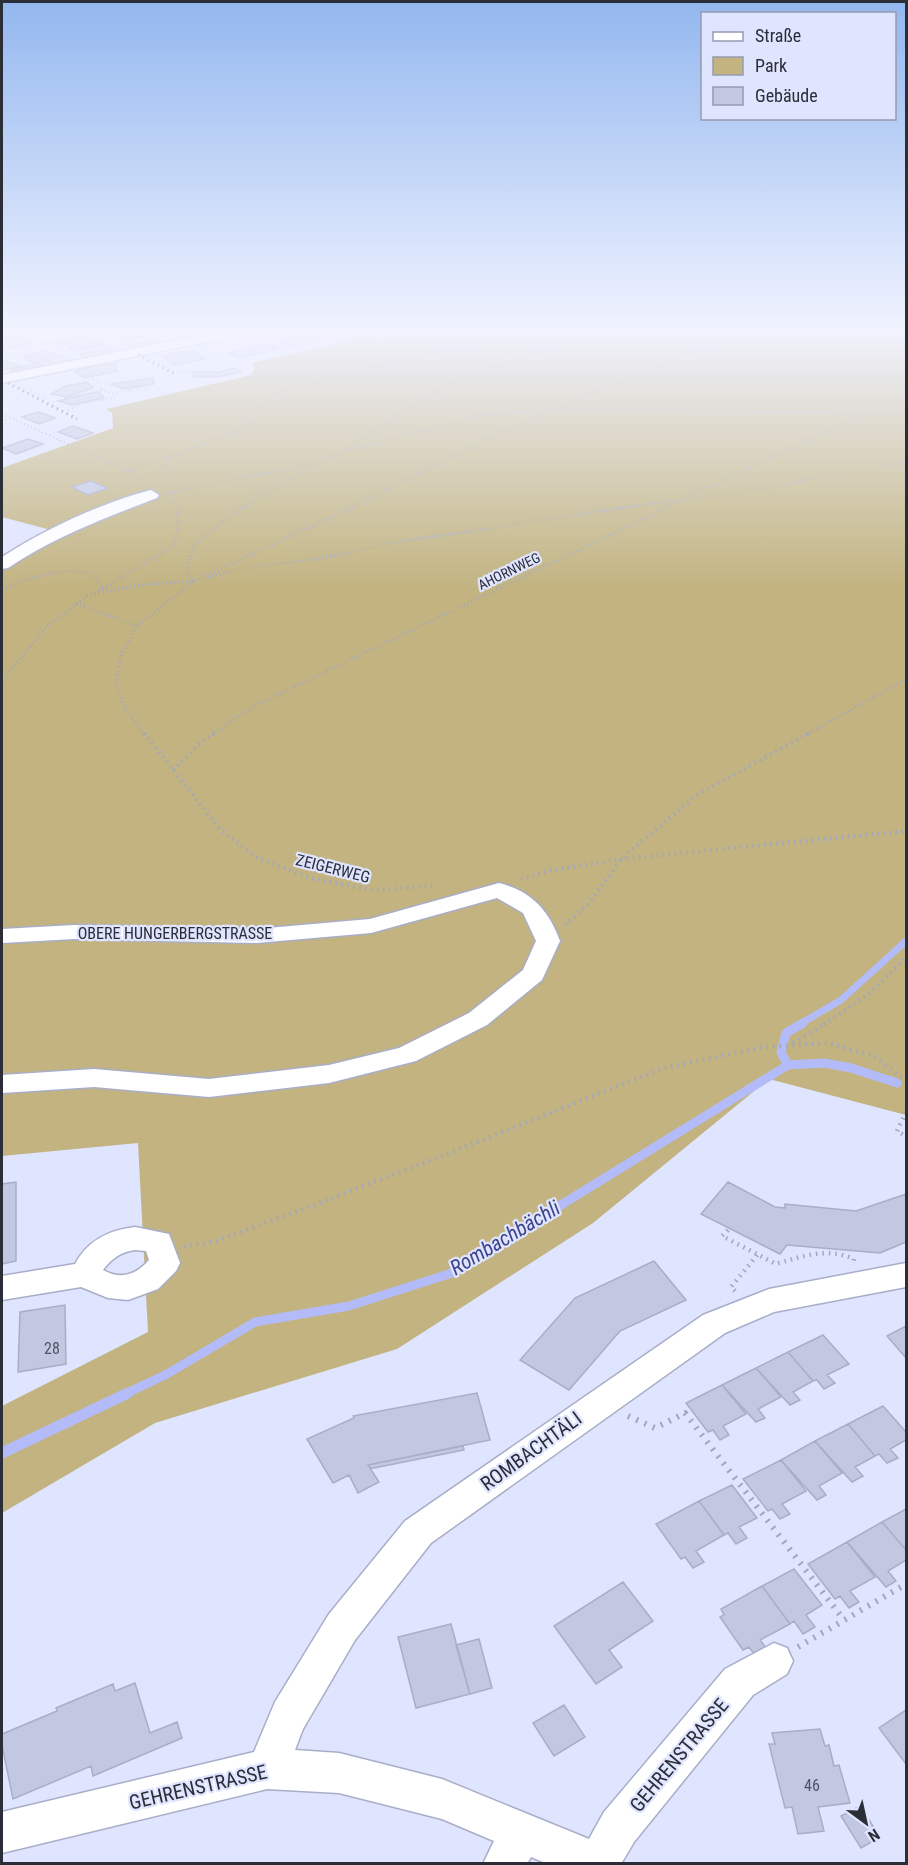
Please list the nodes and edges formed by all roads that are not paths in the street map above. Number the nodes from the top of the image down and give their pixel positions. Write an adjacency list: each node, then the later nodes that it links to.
1 (151, 495): 2 (street)
2 (2, 564)
3 (2, 936): 4 (street, OBERE HUNGERBERGSTRASSE)
4 (2, 1084)
5 (85, 1274): 5 (street); 7 (street)
6 (906, 1275): 9 (street, ROMBACHTÄLI)
7 (2, 1288)
8 (774, 1661): 12 (street, GEHRENSTRASSE)
9 (267, 1769): 10 (street, GEHRENSTRASSE); 11 (street, GEHRENSTRASSE)
10 (2, 1833)
11 (513, 1847): 12 (street, GEHRENSTRASSE)
12 (598, 1863)

